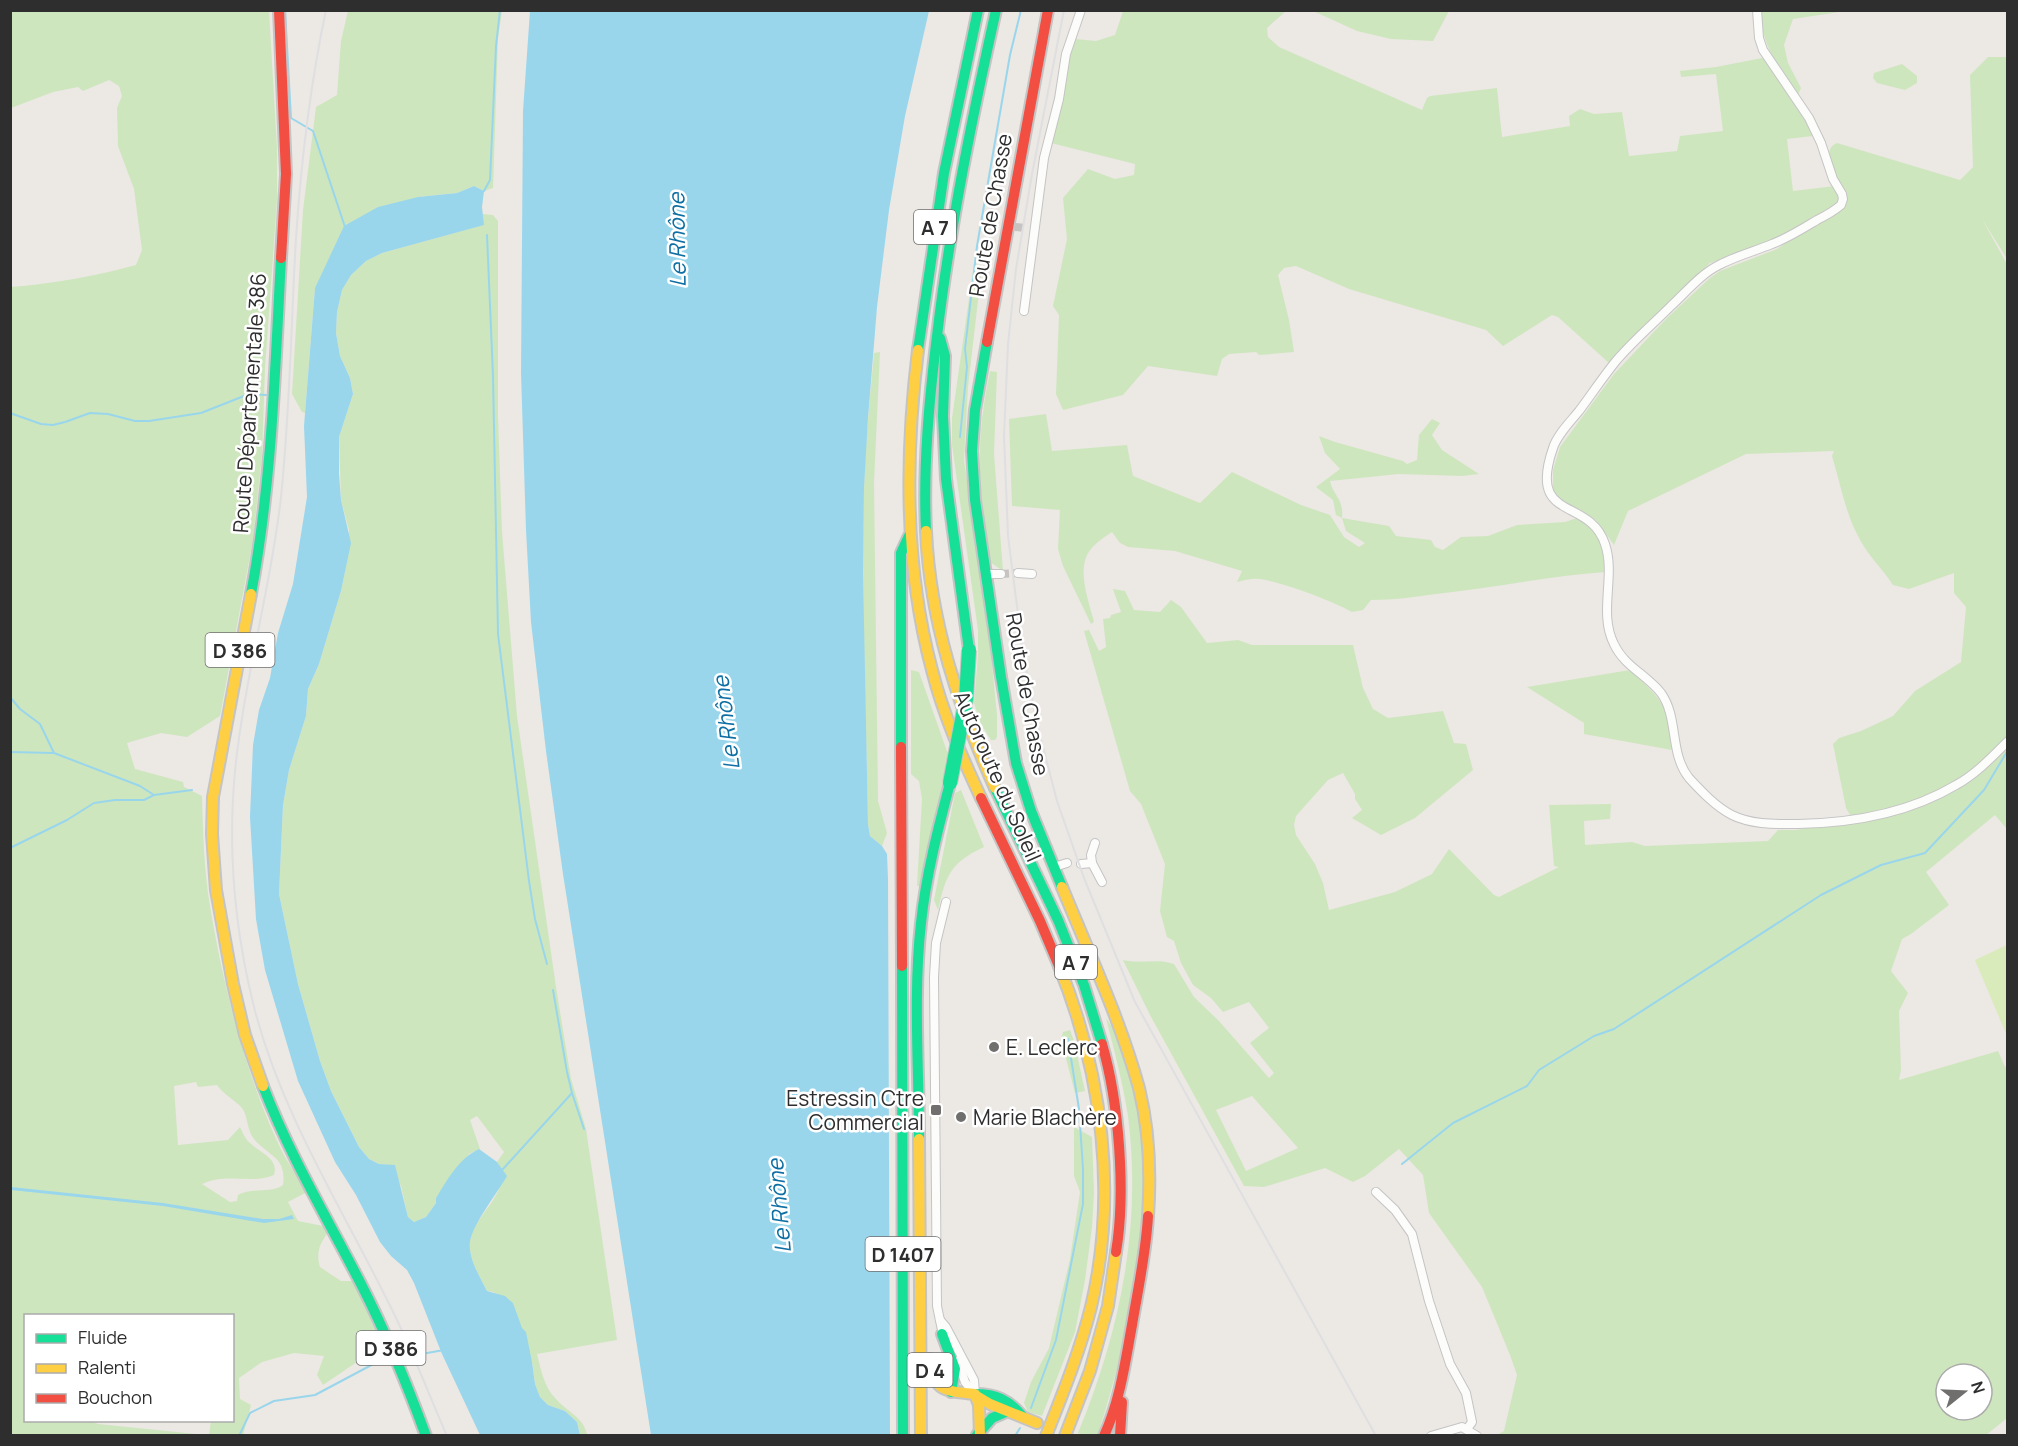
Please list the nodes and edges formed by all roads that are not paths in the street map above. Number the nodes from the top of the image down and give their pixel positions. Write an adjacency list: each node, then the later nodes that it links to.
1 (279, 10): 35 (main road, Route Départementale 386 / D 386)
2 (978, 10): 11 (main road, Autoroute du Soleil / A 7)
3 (996, 10): 10 (main road, Autoroute du Soleil / A 7)
4 (1048, 10): 13 (main road, Route de Chasse)
5 (1081, 10): 8 (street)
6 (1757, 10): 16 (street)
7 (1025, 228): 8 (street)
8 (1035, 230): 9 (street)
9 (1024, 311)
10 (937, 328): 24 (main road, D 1407, bridge); 40 (main road, Autoroute du Soleil / A 7)
11 (909, 536): 23 (main road, D 1407); 39 (main road, Autoroute du Soleil / A 7)
12 (1018, 573): 15 (street)
13 (986, 574): 14 (street); 27 (main road, Route de Chasse)
14 (1001, 574)
15 (1032, 574)
16 (2007, 741)
17 (1095, 843): 18 (street)
18 (1092, 863): 19 (street); 20 (street)
19 (1081, 864)
20 (1102, 882)
21 (946, 902): 25 (street)
22 (1376, 1192): 33 (street)
23 (903, 1210): 36 (main road, D 1407); 37 (main road)
24 (921, 1313): 28 (main road, D 4); 38 (main road, D 1407)
25 (939, 1319): 26 (street); 29 (street)
26 (942, 1334): 28 (main road); 29 (street)
27 (1124, 1369): 41 (main road, Route de Chasse); 42 (main road, Route de Chasse)
28 (951, 1392): 29 (main road, D 4)
29 (975, 1394): 30 (main road, D 4); 31 (main road, D 4); 34 (main road)
30 (1008, 1412): 31 (main road, D 4); 34 (main road)
31 (1022, 1416): 32 (main road, D 4)
32 (1037, 1423)
33 (1467, 1429): 43 (street); 44 (street)
34 (979, 1434)
35 (426, 1436)
36 (903, 1436)
37 (912, 1436)
38 (921, 1436)
39 (1046, 1436)
40 (1065, 1436)
41 (1104, 1436)
42 (1120, 1436)
43 (1431, 1436)
44 (1477, 1436)

